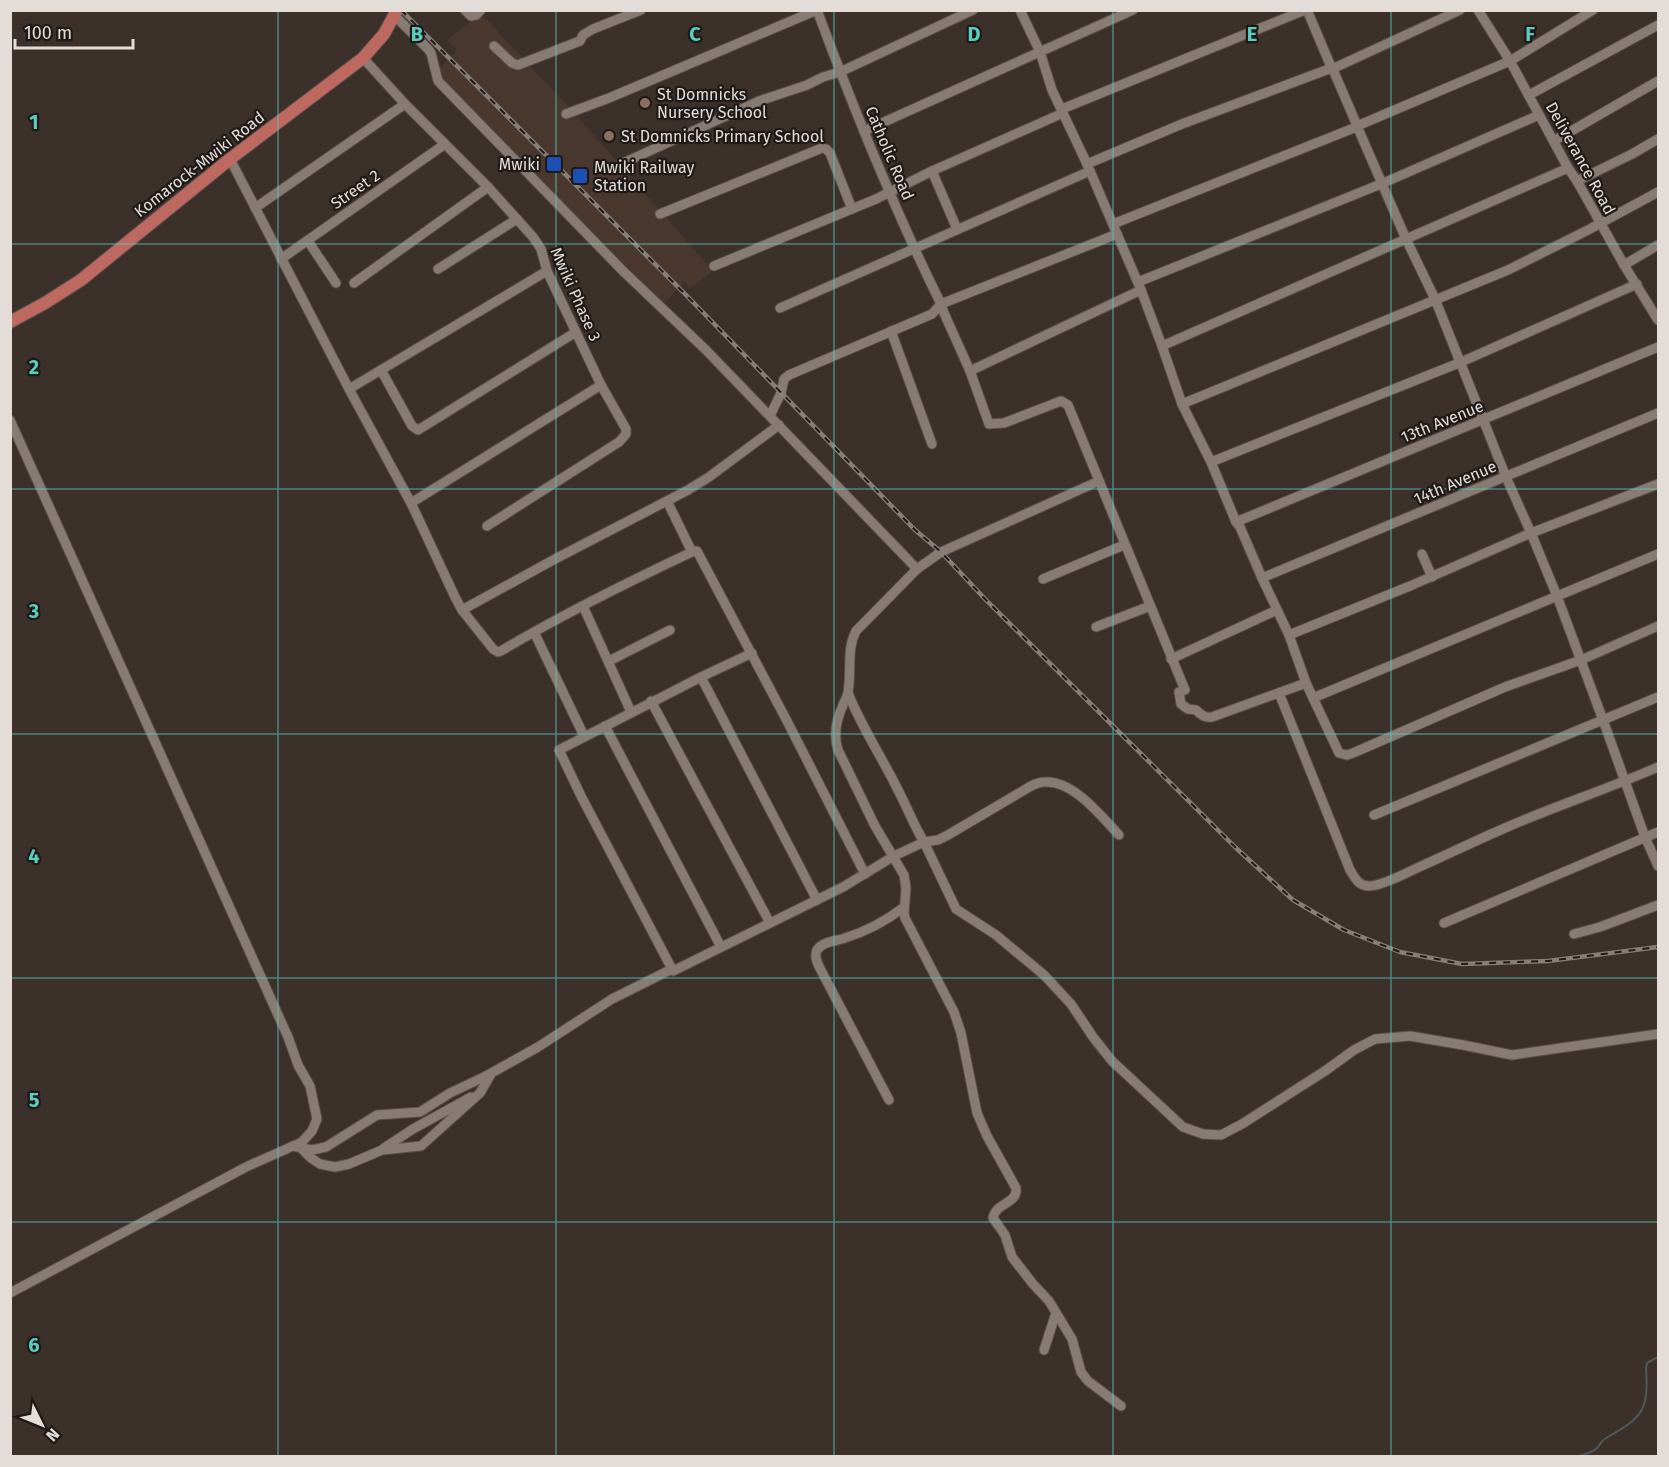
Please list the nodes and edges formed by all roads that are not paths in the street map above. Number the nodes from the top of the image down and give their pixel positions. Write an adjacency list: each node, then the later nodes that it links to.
1 (465, 10): 2 (street)
2 (481, 10)
3 (641, 10): 14 (street)
4 (817, 10): 19 (street, Catholic Road); 24 (street)
5 (973, 10): 19 (street)
6 (1020, 10): 15 (street)
7 (1133, 10): 15 (street)
8 (1306, 10): 18 (street); 23 (street)
9 (1460, 10): 18 (street)
10 (1593, 10): 17 (street)
11 (1480, 11): 17 (street, Deliverance Road)
12 (396, 13): 16 (main road, Komarock-Mwiki Road); 80 (street)
13 (1659, 25): 21 (street)
14 (494, 46)
15 (1040, 52): 23 (street); 27 (street)
16 (363, 58): 22 (street, Mwiki Phase 3); 31 (main road, Komarock-Mwiki Road)
17 (1510, 61): 21 (street, Deliverance Road); 26 (street)
18 (1332, 69): 26 (street); 33 (street)
19 (840, 72): 27 (street, Catholic Road); 32 (street)
20 (1659, 81): 29 (street)
21 (1529, 95): 25 (street, Deliverance Road)
22 (405, 104): 30 (street, Mwiki Phase 3); 41 (street)
23 (1063, 111): 33 (street); 35 (street)
24 (566, 114)
25 (1539, 116): 29 (street, Deliverance Road); 37 (street)
26 (1357, 126): 37 (street); 45 (street)
27 (864, 131): 39 (street, Catholic Road)
28 (1659, 139): 36 (street)
29 (1554, 141): 34 (street, Deliverance Road)
30 (445, 144): 38 (street, Mwiki Phase 3); 50 (street, Street 2)
31 (230, 159): 41 (street); 68 (main road, Komarock-Mwiki Road)
32 (621, 164)
33 (1089, 168): 45 (street); 47 (street)
34 (1568, 168): 36 (street, Deliverance Road); 49 (street)
35 (932, 171): 39 (street); 47 (street)
36 (1577, 181): 46 (street, Deliverance Road)
37 (1381, 184): 49 (street); 61 (street)
38 (488, 187): 44 (street, Mwiki Phase 3); 59 (street)
39 (890, 191): 42 (street); 52 (street, Catholic Road)
40 (1659, 192): 46 (street)
41 (255, 208): 53 (street)
42 (852, 209): 43 (street); 55 (street)
43 (660, 214)
44 (517, 219): 56 (street); 57 (street, Mwiki Phase 3)
45 (1113, 224): 48 (street)
46 (1600, 224): 54 (street, Deliverance Road); 62 (street)
47 (957, 229): 52 (street)
48 (1117, 234): 61 (street); 64 (street)
49 (1406, 240): 62 (street); 71 (street)
50 (308, 241): 53 (street, Street 2); 58 (street)
51 (1659, 245): 54 (street)
52 (914, 249): 64 (street, Catholic Road); 66 (street)
53 (281, 259): 77 (street)
54 (1624, 265): 60 (street, Deliverance Road)
55 (714, 266)
56 (438, 269)
57 (547, 271): 70 (street, Mwiki Phase 3); 74 (street)
58 (336, 283)
59 (354, 283)
60 (1637, 284): 65 (street, Deliverance Road); 73 (street)
61 (1139, 286): 71 (street); 75 (street)
62 (1435, 299): 73 (street); 78 (street)
63 (1659, 299): 65 (street)
64 (941, 304): 69 (street); 75 (street, Catholic Road)
65 (1650, 304): 67 (street, Deliverance Road)
66 (780, 308)
67 (1659, 320)
68 (10, 322)
69 (891, 331): 80 (street); 84 (street)
70 (576, 332): 74 (street); 76 (street, Mwiki Phase 3)
71 (1162, 346): 78 (street)
72 (1659, 347): 82 (street, 13th Avenue)
73 (1459, 363): 82 (street); 85 (street)
74 (381, 369): 77 (street)
75 (970, 371): 87 (street, Catholic Road)
76 (601, 385): 90 (street); 92 (street, Mwiki Phase 3)
77 (349, 389): 90 (street)
78 (1182, 404): 85 (street)
79 (1659, 412): 86 (street, 14th Avenue)
80 (770, 416): 83 (street)
81 (10, 420): 149 (street)
82 (1484, 420): 86 (street); 91 (street, 13th Avenue)
83 (779, 425): 89 (street); 98 (street)
84 (932, 444)
85 (1211, 462): 91 (street)
86 (1506, 477): 93 (street); 100 (street, 14th Avenue)
87 (1099, 481): 94 (street); 98 (street)
88 (1659, 484): 93 (street)
89 (667, 501): 95 (street); 105 (street)
90 (411, 503): 105 (street)
91 (1236, 522): 100 (street)
92 (487, 526)
93 (1531, 533): 99 (street); 102 (street)
94 (1124, 545): 101 (street); 104 (street)
95 (692, 552): 103 (street); 112 (street)
96 (1422, 554): 99 (street)
97 (1659, 554): 102 (street)
98 (917, 569): 118 (street)
99 (1432, 577): 111 (street)
100 (1262, 578): 106 (street)
101 (1043, 579)
102 (1557, 597): 114 (street); 121 (street)
103 (583, 606): 110 (street); 115 (street)
104 (1150, 606): 108 (street); 113 (street)
105 (462, 610): 110 (street)
106 (1277, 610): 111 (street); 113 (street)
107 (1659, 626): 114 (street)
108 (1096, 627)
109 (670, 630): 115 (street)
110 (534, 632): 126 (street)
111 (1289, 636): 117 (street)
112 (752, 654): 116 (street); 136 (street)
113 (1171, 659): 119 (street)
114 (1581, 660): 121 (street); 124 (street)
115 (609, 661): 123 (street)
116 (700, 677): 122 (street); 137 (street)
117 (1306, 682): 119 (street); 121 (street)
118 (848, 693): 133 (street); 134 (street)
119 (1279, 693): 128 (street)
120 (1659, 697): 124 (street)
121 (1313, 698)
122 (651, 701): 123 (street); 140 (street)
123 (631, 712): 125 (street)
124 (1604, 720): 128 (street); 129 (street)
125 (605, 726): 126 (street); 143 (street)
126 (584, 736): 144 (street)
127 (1659, 767): 128 (street)
128 (1625, 781): 132 (street)
129 (1374, 815)
130 (1659, 832): 132 (street)
131 (1119, 835): 133 (street)
132 (1645, 837): 135 (street); 141 (street)
133 (924, 842): 134 (street); 145 (street)
134 (894, 856): 136 (street); 139 (street)
135 (1659, 866)
136 (865, 874): 137 (street)
137 (817, 900): 140 (street)
138 (1659, 905): 142 (street)
139 (904, 907): 148 (street); 152 (street)
140 (770, 923): 143 (street)
141 (1444, 923)
142 (1574, 934)
143 (721, 947): 144 (street)
144 (672, 969): 146 (street)
145 (1659, 1034)
146 (493, 1072): 147 (street); 149 (street)
147 (481, 1092): 150 (street); 150 (street)
148 (889, 1100)
149 (297, 1147): 150 (street); 151 (street)
150 (382, 1150)
151 (10, 1293)
152 (1056, 1313): 153 (street); 154 (street)
153 (1044, 1350)
154 (1121, 1406)

